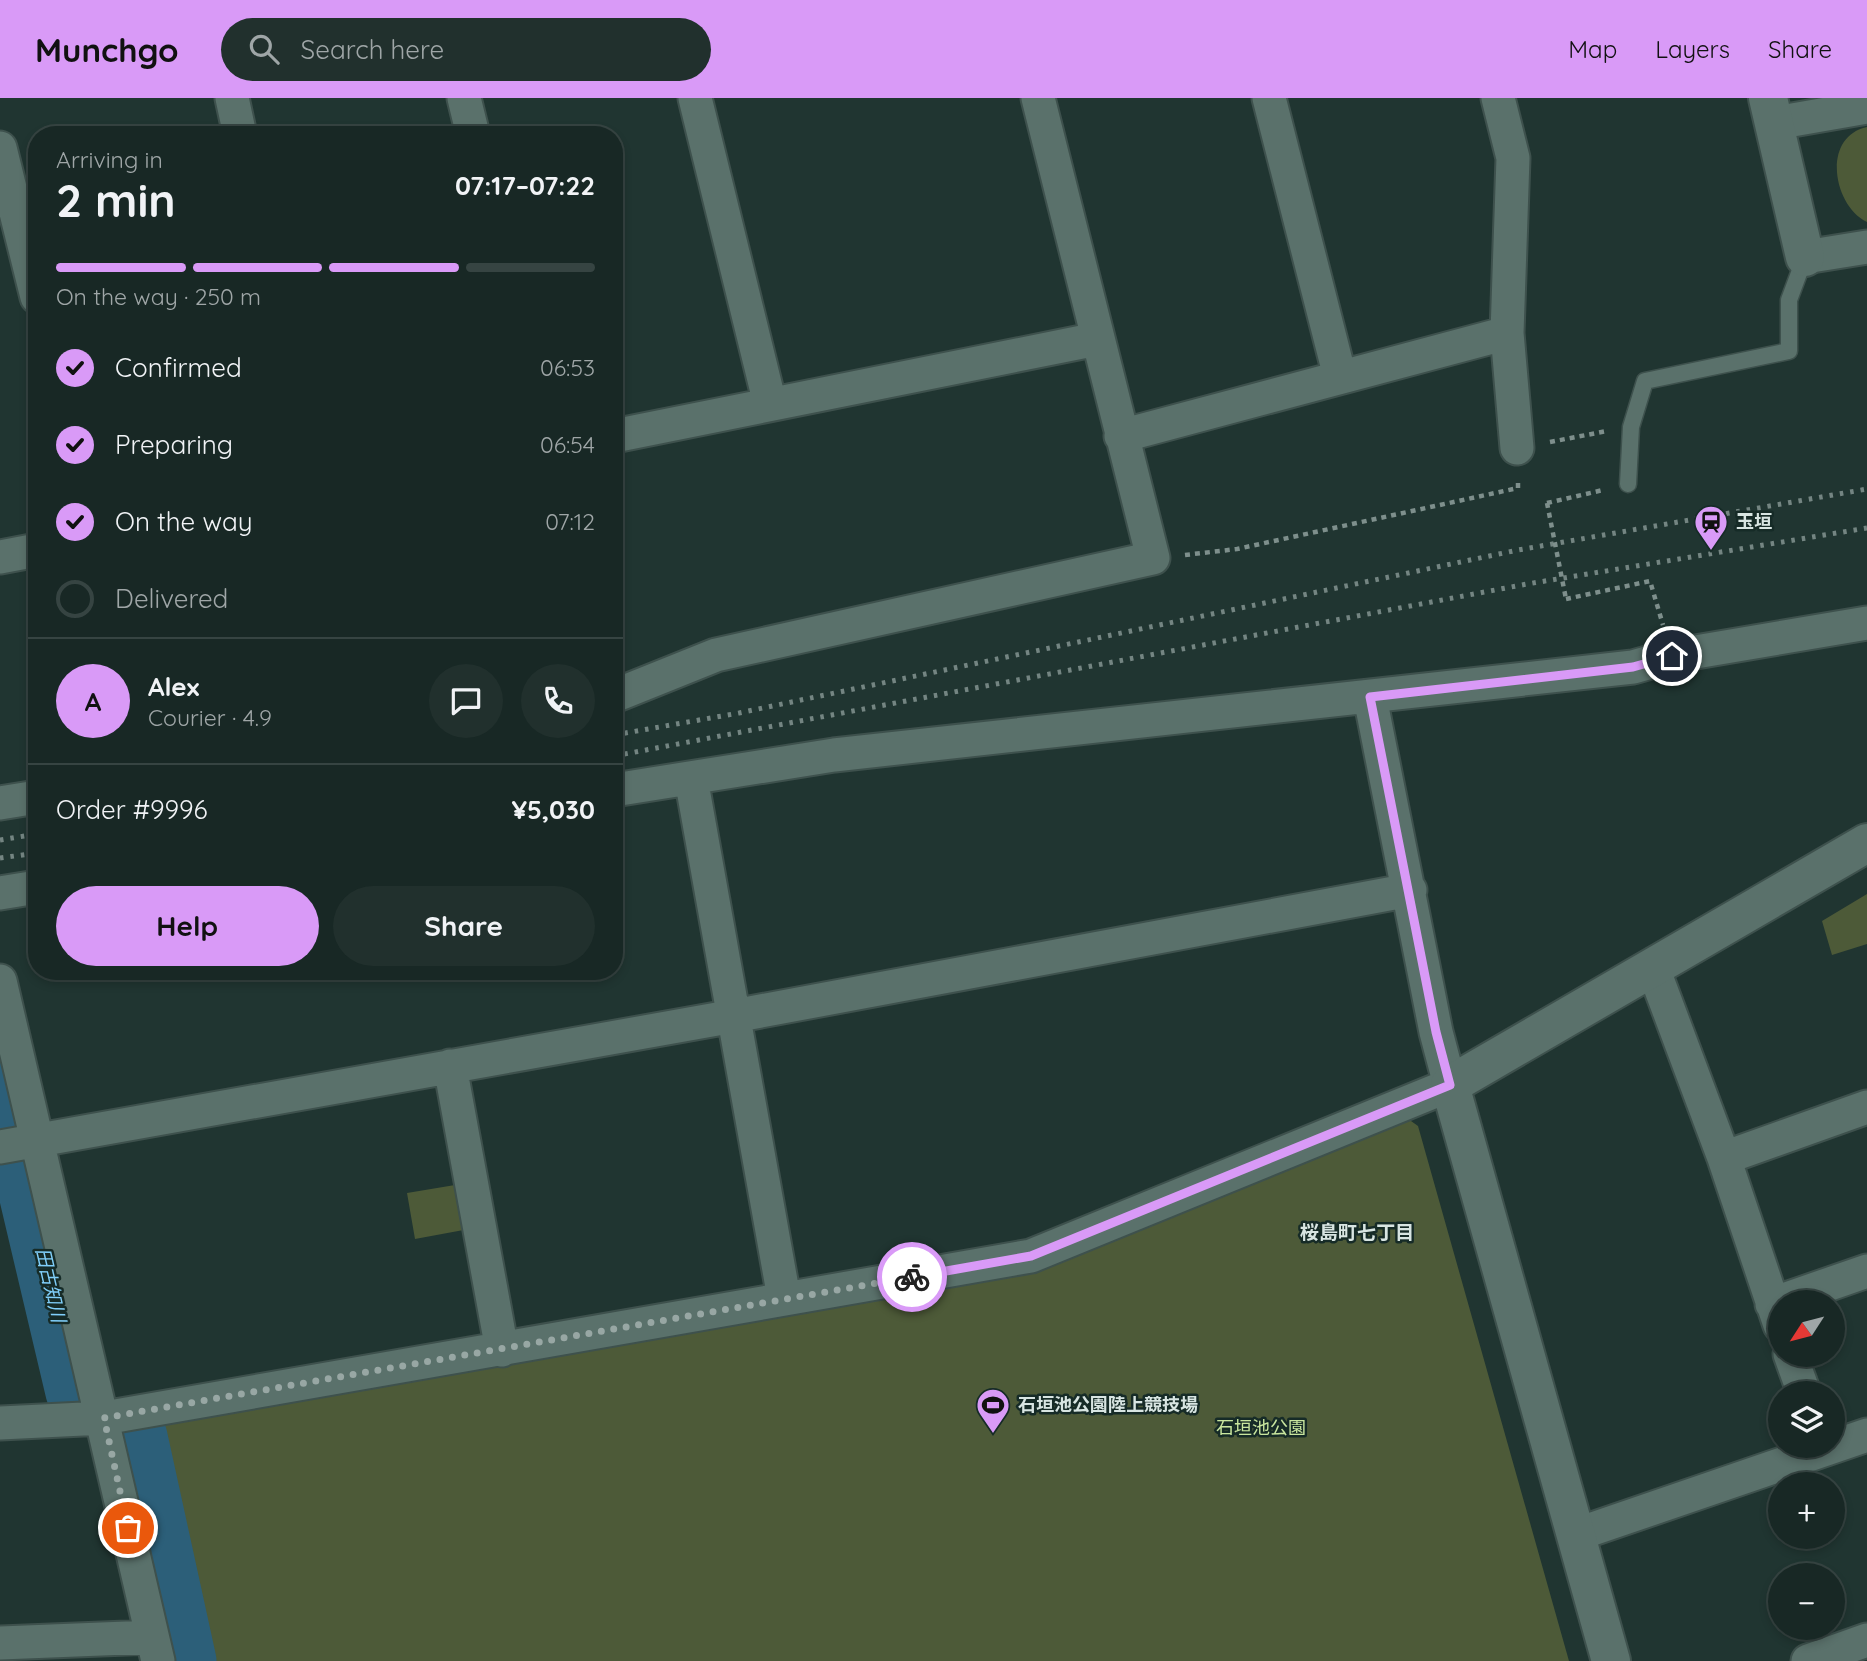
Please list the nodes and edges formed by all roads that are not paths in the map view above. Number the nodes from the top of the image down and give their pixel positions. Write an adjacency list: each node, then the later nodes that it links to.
1 (232, 98): 9 (street)
2 (464, 98): 10 (street)
3 (695, 98): 18 (street)
4 (1038, 98): 16 (street)
5 (1269, 98): 17 (street)
6 (1498, 98): 15 (street)
7 (1867, 107): 8 (street)
8 (1771, 111): 13 (street)
9 (238, 126)
10 (471, 126)
11 (0, 148): 14 (street)
12 (1867, 247): 13 (street)
13 (1805, 257): 22 (lane)
14 (28, 261)
15 (1507, 333): 17 (street); 21 (street)
16 (1097, 340): 18 (street); 20 (street)
17 (1340, 377): 20 (street)
18 (770, 404): 19 (street)
19 (623, 434)
20 (1121, 436): 26 (street)
21 (1517, 449)
22 (1628, 484)
23 (28, 552): 24 (street)
24 (0, 557)
25 (1867, 623): 27 (street)
26 (623, 692)
27 (1370, 697): 28 (street); 34 (street)
28 (691, 778): 29 (street); 38 (street)
29 (623, 789)
30 (28, 798): 31 (street)
31 (0, 803)
32 (1867, 843): 36 (street)
33 (28, 888): 35 (street)
34 (1410, 890): 38 (street); 40 (street)
35 (0, 893)
36 (1653, 968): 40 (street); 44 (street)
37 (0, 981): 42 (street)
38 (734, 1016): 39 (street); 48 (street)
39 (450, 1066): 42 (street); 49 (street)
40 (1450, 1085): 48 (street); 55 (street)
41 (1867, 1107): 44 (street)
42 (39, 1141): 43 (street); 50 (street)
43 (0, 1147)
44 (1724, 1158): 46 (street)
45 (1867, 1271): 47 (street)
46 (1768, 1290)
47 (1827, 1290)
48 (785, 1298): 49 (street)
49 (502, 1350): 50 (street)
50 (104, 1418): 51 (street); 58 (street)
51 (0, 1423)
52 (1867, 1435): 53 (street)
53 (1845, 1441)
54 (1792, 1458): 55 (street)
55 (1575, 1535): 59 (street)
56 (1867, 1640): 60 (street)
57 (0, 1643): 58 (street)
58 (155, 1649)
59 (1611, 1661)
60 (1808, 1661)

